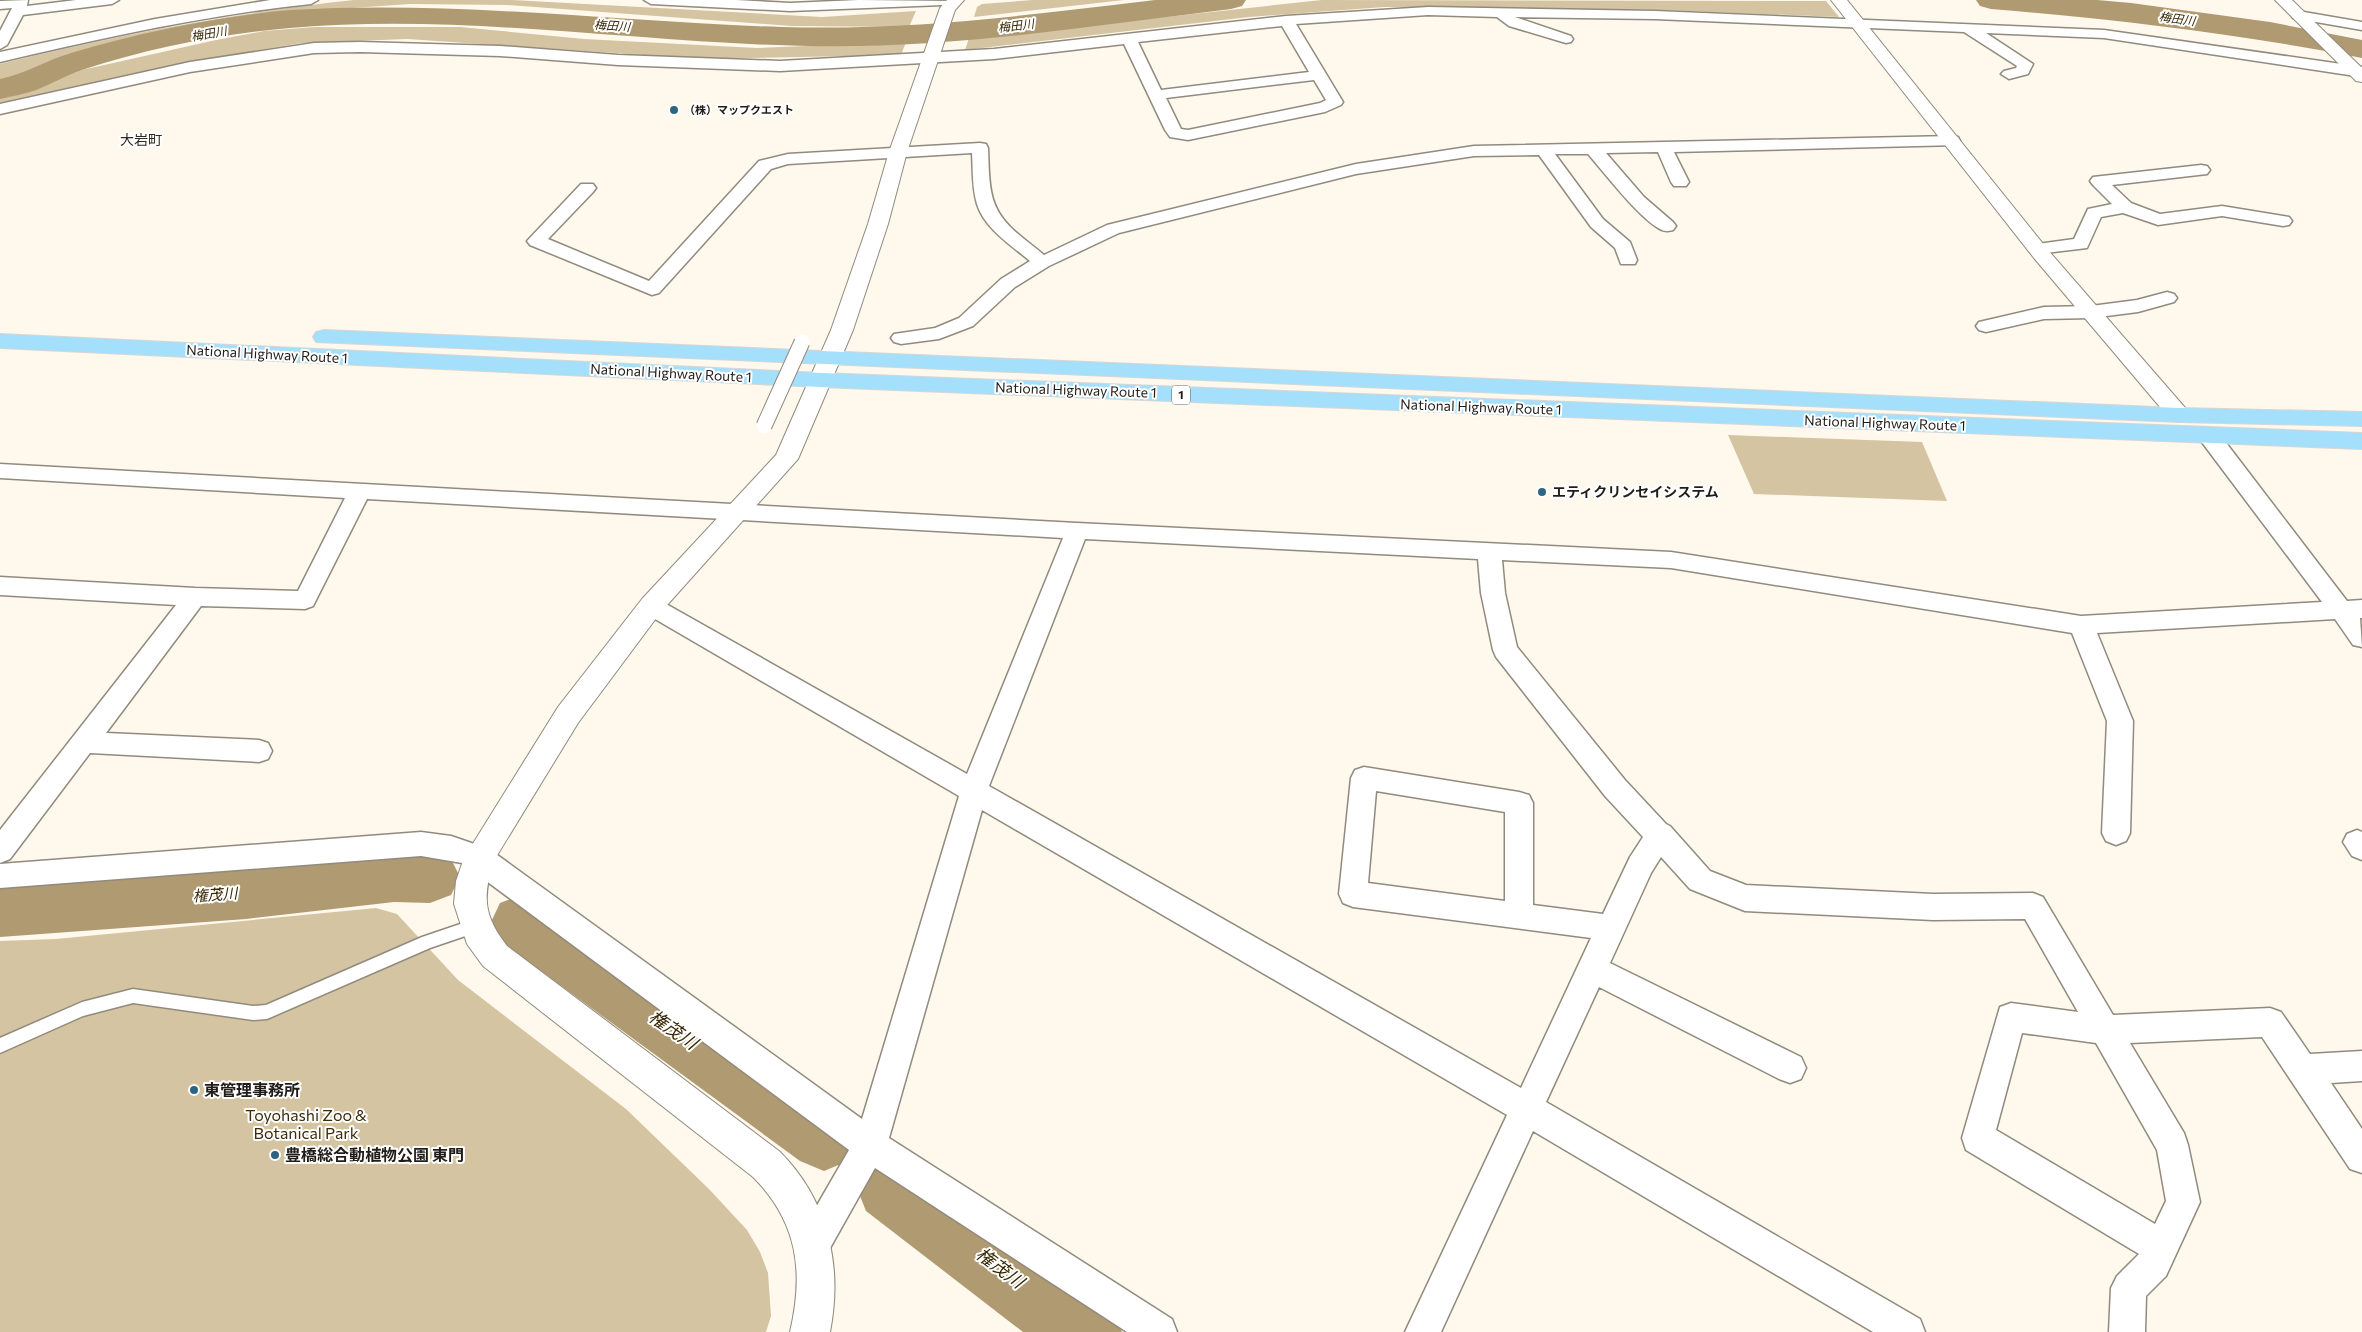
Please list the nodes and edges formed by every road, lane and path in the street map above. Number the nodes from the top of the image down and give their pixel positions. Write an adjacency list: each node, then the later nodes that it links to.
1 (112, 0): 8 (street)
2 (311, 0): 19 (street)
3 (651, 0): 6 (street)
4 (1839, 0): 12 (street)
5 (2283, 0): 10 (street)
6 (948, 2): 18 (street)
7 (0, 5): 8 (street)
8 (19, 11): 17 (street)
9 (1496, 11): 11 (street); 12 (street); 16 (street)
10 (2300, 17): 14 (street); 20 (street)
11 (1286, 20): 15 (street); 22 (street)
12 (1856, 22): 13 (street); 25 (street)
13 (1965, 26): 20 (street); 21 (street)
14 (2362, 26)
15 (1129, 39): 18 (street); 23 (street)
16 (1566, 39)
17 (0, 45)
18 (932, 56): 24 (street); 29 (street)
19 (0, 57)
20 (2357, 71)
21 (2009, 74)
22 (1320, 75): 23 (street); 23 (street)
23 (1155, 95)
24 (0, 109)
25 (1952, 142): 26 (street); 36 (street)
26 (1664, 148): 28 (street); 31 (street)
27 (1543, 149): 28 (street); 37 (street); 38 (street)
28 (1594, 150): 35 (street)
29 (898, 152): 32 (street); 38 (street); 46 (street)
30 (2201, 170): 33 (street)
31 (1680, 182)
32 (587, 188)
33 (2126, 207): 34 (street); 36 (street)
34 (2283, 221)
35 (1667, 226)
36 (2036, 249): 40 (street)
37 (1628, 260)
38 (1042, 262): 43 (street)
39 (2167, 298): 40 (street)
40 (2091, 312): 42 (street); 48 (street)
41 (0, 324): 46 (highway, National Highway Route 1 / 1)
42 (1986, 326)
43 (902, 338)
44 (0, 341): 47 (highway, National Highway Route 1 / 1)
45 (802, 342): 50 (street, bridge)
46 (830, 358): 47 (street); 48 (highway, National Highway Route 1 / 1)
47 (822, 380): 51 (highway, National Highway Route 1 / 1); 55 (street)
48 (2179, 415): 49 (highway, National Highway Route 1 / 1)
49 (2362, 419)
50 (764, 426)
51 (2209, 436): 52 (highway, National Highway Route 1 / 1); 61 (street)
52 (2362, 441)
53 (0, 471): 54 (street)
54 (360, 491): 55 (street); 59 (street)
55 (737, 512): 56 (street); 60 (street)
56 (1077, 532): 57 (street); 66 (street)
57 (1489, 550): 62 (street); 68 (street)
58 (0, 586): 59 (street)
59 (195, 597): 64 (street)
60 (651, 606): 66 (street); 70 (street)
61 (2351, 610): 62 (street); 63 (street)
62 (2080, 624): 67 (street)
63 (2362, 638)
64 (84, 742): 65 (street); 69 (street)
65 (259, 752)
66 (974, 790): 81 (street); 82 (street)
67 (2116, 833)
68 (1660, 834): 74 (street); 76 (street)
69 (0, 852)
70 (479, 858): 71 (street); 73 (street); 82 (street)
71 (0, 876)
72 (1518, 915): 72 (street); 74 (street)
73 (475, 926): 77 (lane); 84 (street)
74 (1612, 928): 75 (street)
75 (1592, 969): 79 (street); 81 (street)
76 (2105, 1030): 80 (street); 85 (street); 85 (street)
77 (0, 1046)
78 (2362, 1066): 80 (street)
79 (1790, 1068)
80 (2303, 1070): 83 (street)
81 (1527, 1109): 88 (street); 89 (street)
82 (870, 1145): 84 (street); 87 (street)
83 (2362, 1157)
84 (812, 1245): 86 (street)
85 (2162, 1248): 90 (street)
86 (810, 1332)
87 (1159, 1332)
88 (1424, 1332)
89 (1907, 1332)
90 (2127, 1332)

